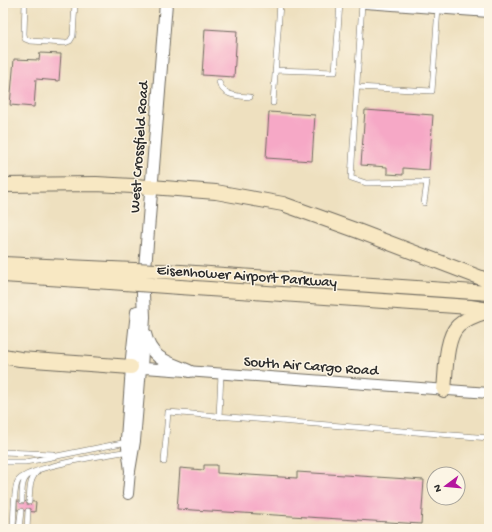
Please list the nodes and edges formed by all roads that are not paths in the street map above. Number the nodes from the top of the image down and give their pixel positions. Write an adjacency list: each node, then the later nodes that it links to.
1 (25, 3): 2 (lane)
2 (75, 3)
3 (166, 3): 16 (street, West Crossfield Road)
4 (280, 3): 10 (lane)
5 (340, 3): 10 (lane)
6 (364, 3): 8 (street); 12 (lane)
7 (451, 6): 8 (street); 9 (street)
8 (438, 8): 12 (lane)
9 (489, 12)
10 (275, 70): 14 (lane)
11 (219, 82): 13 (lane)
12 (357, 87): 17 (lane)
13 (250, 96)
14 (273, 103)
15 (3, 185): 16 (main road)
16 (151, 187): 21 (main road); 23 (street, West Crossfield Road)
17 (424, 203)
18 (3, 264): 20 (main road, Eisenhower Airport Parkway)
19 (3, 275): 20 (main road, Eisenhower Airport Parkway)
20 (111, 275): 22 (main road, Eisenhower Airport Parkway, bridge); 24 (main road, Eisenhower Airport Parkway, bridge)
21 (489, 281)
22 (489, 293)
23 (143, 294): 25 (street, West Crossfield Road); 27 (street, West Crossfield Road)
24 (489, 310): 30 (main road)
25 (143, 322): 27 (street, West Crossfield Road); 28 (street)
26 (3, 356): 27 (main road)
27 (136, 368): 28 (street, South Air Cargo Road); 34 (street, West Crossfield Road)
28 (188, 371): 29 (street, South Air Cargo Road)
29 (221, 374): 30 (street, South Air Cargo Road); 32 (lane)
30 (444, 390): 31 (street, South Air Cargo Road)
31 (489, 393)
32 (219, 416): 33 (lane); 38 (lane)
33 (489, 438)
34 (130, 447): 36 (lane); 39 (lane); 40 (street, West Crossfield Road)
35 (3, 452): 36 (lane)
36 (62, 455): 37 (lane)
37 (3, 462)
38 (164, 462)
39 (42, 468): 41 (lane); 42 (lane); 45 (lane)
40 (128, 494)
41 (22, 501)
42 (29, 502)
43 (21, 510): 46 (lane)
44 (28, 511): 47 (lane)
45 (13, 529)
46 (19, 529)
47 (27, 529)

